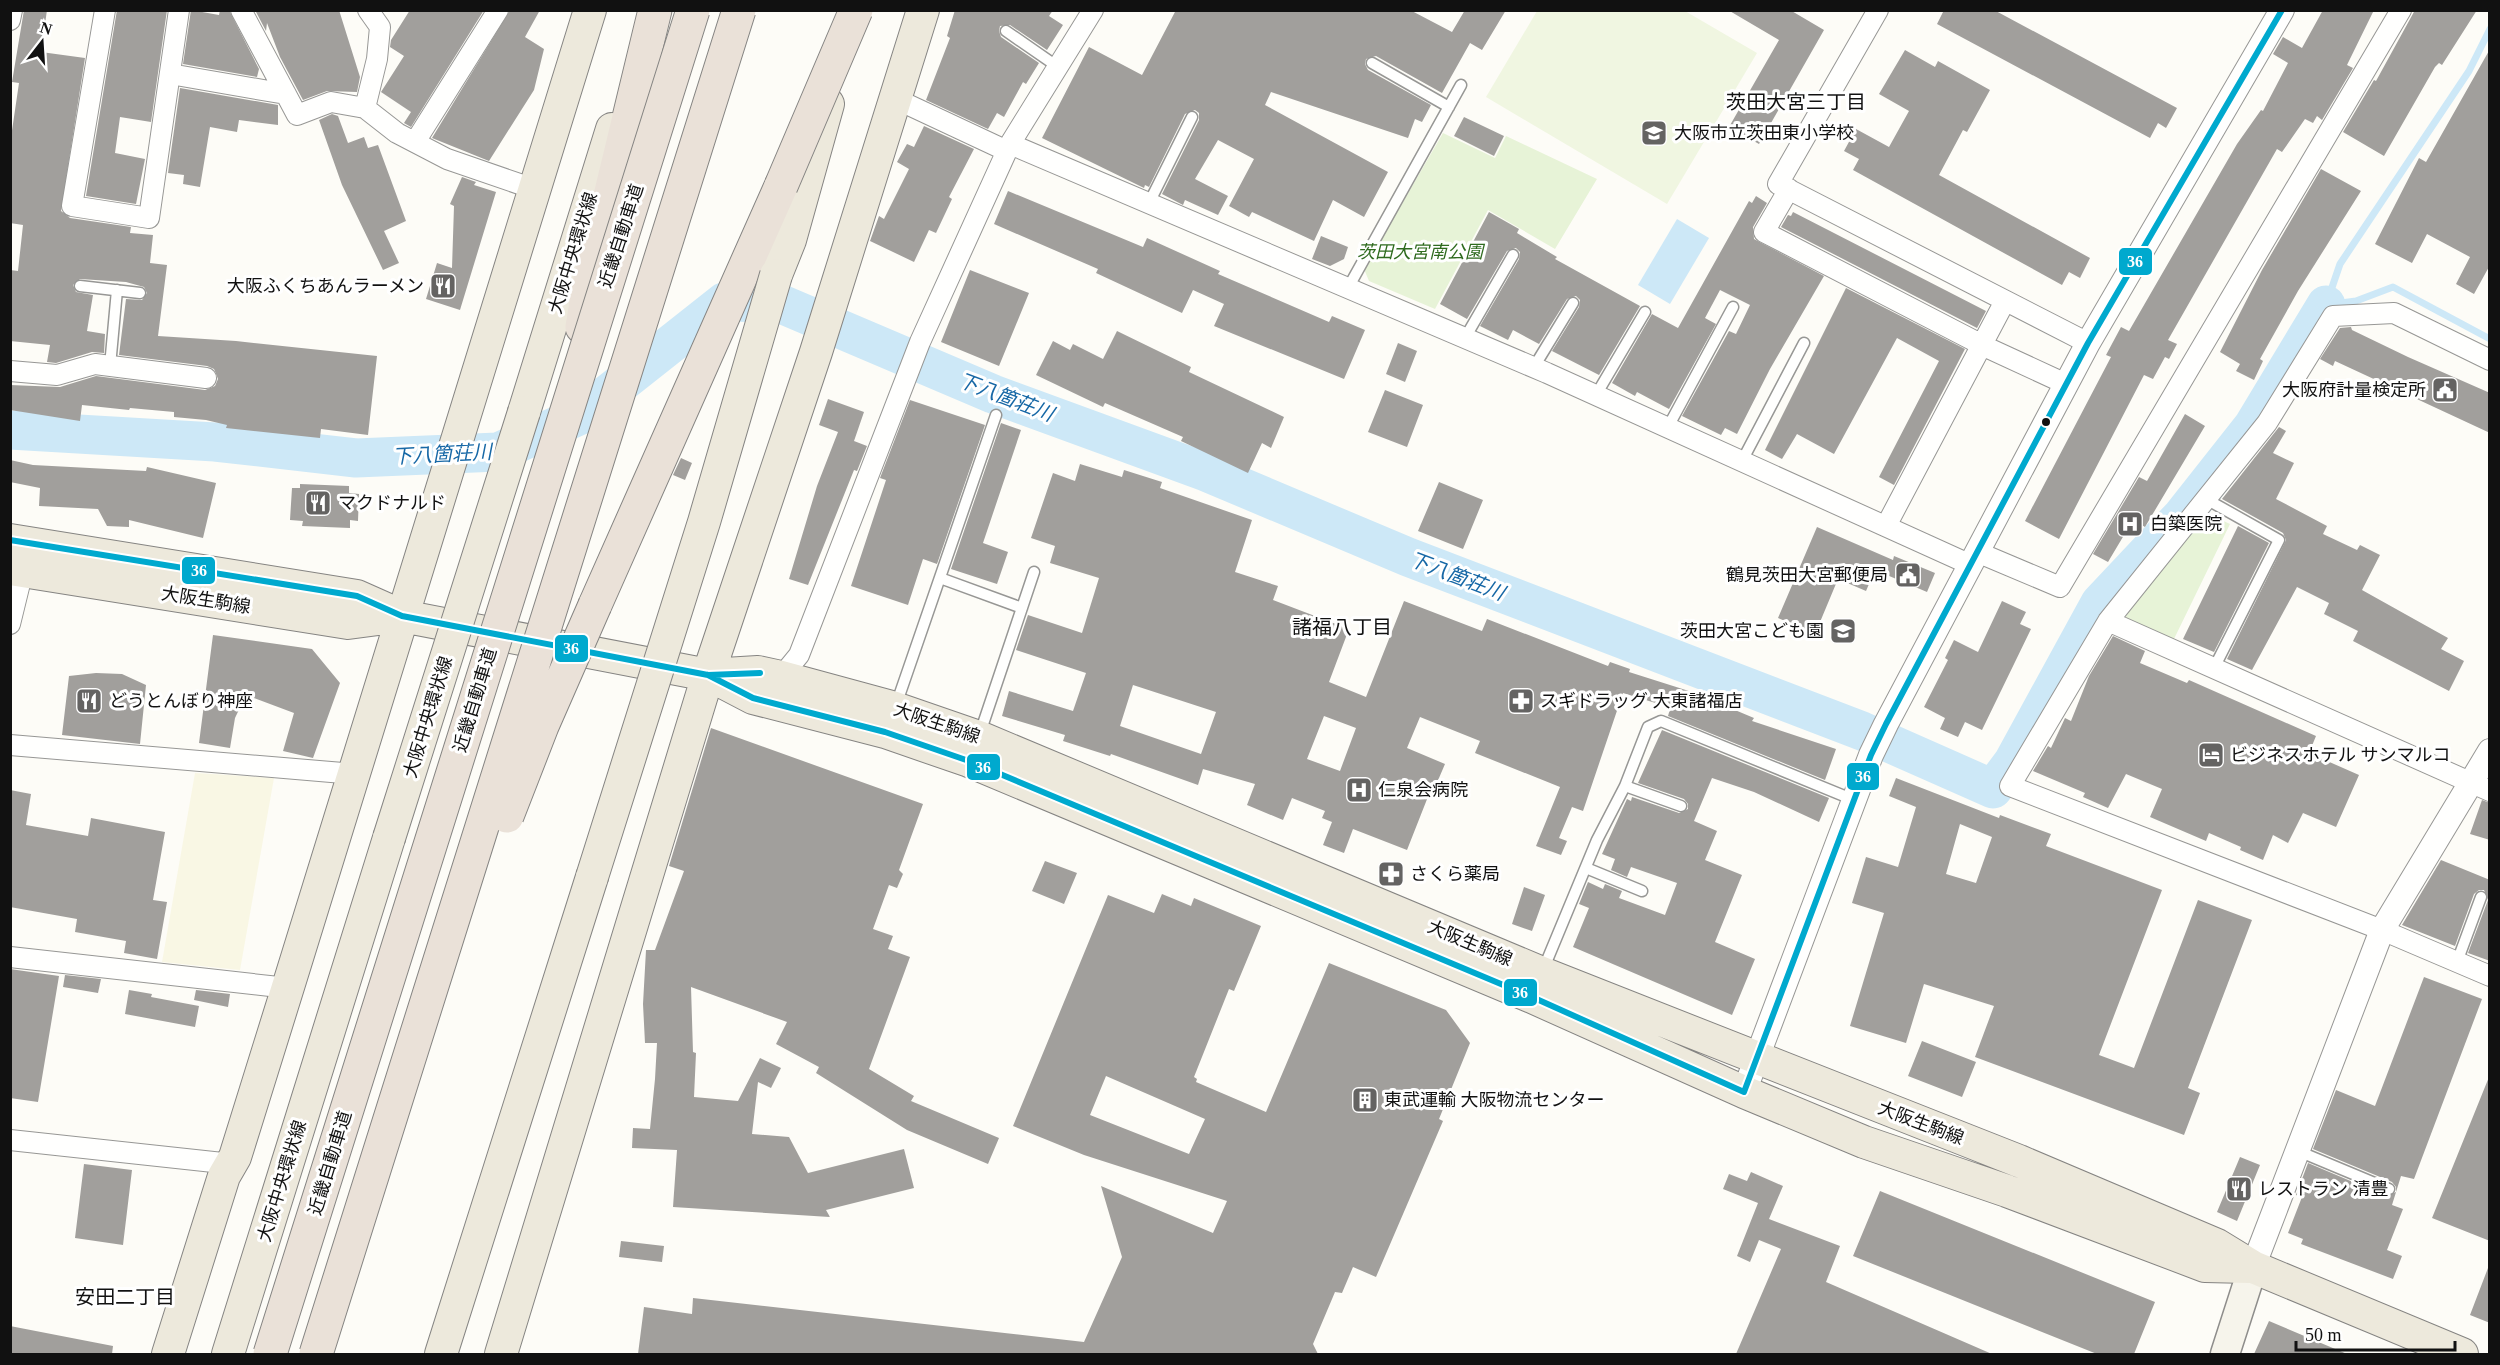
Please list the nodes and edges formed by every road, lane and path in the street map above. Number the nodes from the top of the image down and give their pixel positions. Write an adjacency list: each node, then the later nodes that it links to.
1 (12, 10): 18 (street)
2 (105, 10): 22 (street)
3 (179, 10): 22 (street)
4 (241, 10): 24 (street)
5 (368, 10): 27 (street)
6 (498, 10): 29 (street)
7 (590, 10): 31 (main road)
8 (649, 10): 101 (main road, 大阪中央環状線, bridge)
9 (655, 10): 54 (highway, bridge)
10 (693, 10): 54 (highway, 近畿自動車道, bridge)
11 (739, 10): 98 (highway, bridge)
12 (855, 10): 98 (highway, bridge); 104 (main road, bridge)
13 (923, 10): 25 (main road)
14 (1093, 10): 21 (street)
15 (1878, 10): 32 (street)
16 (2282, 10): 45 (street)
17 (2401, 10): 61 (street)
18 (10, 20)
19 (1006, 31): 21 (lane)
20 (1372, 63): 26 (lane)
21 (1058, 67): 30 (street)
22 (170, 74): 24 (street)
23 (1461, 85): 26 (lane)
24 (286, 94): 27 (street)
25 (896, 99): 30 (street); 70 (main road)
26 (1449, 107): 36 (lane)
27 (365, 108): 29 (street)
28 (1192, 117): 33 (lane)
29 (415, 142): 31 (street)
30 (1008, 147): 33 (street); 71 (street)
31 (534, 189): 66 (main road)
32 (1789, 189): 39 (street); 46 (street)
33 (1149, 203): 36 (street)
34 (1513, 255): 43 (lane)
35 (80, 286): 37 (lane)
36 (1348, 288): 43 (street)
37 (117, 290): 38 (lane); 48 (lane)
38 (141, 293)
39 (2005, 301): 45 (street); 46 (street)
40 (1573, 303): 49 (lane)
41 (1733, 308): 56 (lane)
42 (1645, 312): 53 (lane)
43 (1465, 338): 49 (street)
44 (1804, 343): 57 (lane)
45 (2088, 343): 52 (street)
46 (1981, 344): 52 (street); 59 (street)
47 (2490, 360): 58 (street)
48 (110, 366): 50 (street); 51 (street)
49 (1534, 367): 53 (street)
50 (10, 371)
51 (206, 378)
52 (2066, 384): 61 (street)
53 (1596, 395): 56 (street)
54 (570, 400): 102 (highway, 近畿自動車道, bridge)
55 (996, 415): 64 (lane)
56 (1668, 428): 57 (street)
57 (1742, 461): 59 (street)
58 (2206, 499): 67 (street); 69 (lane)
59 (1886, 526): 61 (street)
60 (10, 540): 66 (main road, 大阪生駒線)
61 (1974, 559): 79 (street)
62 (17, 570): 66 (main road, 大阪生駒線); 68 (street)
63 (1034, 572): 65 (lane)
64 (940, 578): 65 (lane); 72 (lane)
65 (1022, 608): 73 (lane)
66 (402, 616): 70 (main road, 大阪生駒線); 76 (main road)
67 (2108, 621): 69 (street); 84 (street)
68 (10, 624)
69 (2214, 668): 78 (street)
70 (708, 675): 71 (main road, 大阪生駒線); 91 (main road, 大阪生駒線); 97 (main road)
71 (781, 677): 72 (main road, 大阪生駒線)
72 (895, 708): 73 (main road, 大阪生駒線)
73 (979, 737): 87 (main road, 大阪生駒線)
74 (10, 745): 76 (street)
75 (2490, 751): 78 (street)
76 (355, 774): 89 (main road)
77 (1625, 786): 79 (lane); 80 (lane); 81 (lane)
78 (2480, 787): 84 (street)
79 (1854, 800): 90 (street)
80 (1681, 806)
81 (1586, 868): 82 (lane); 87 (lane)
82 (1642, 891)
83 (2481, 897): 86 (lane)
84 (2382, 930): 86 (street); 93 (street)
85 (10, 957): 89 (street)
86 (2457, 962): 88 (street)
87 (1542, 973): 90 (main road, 大阪生駒線)
88 (2490, 976)
89 (288, 988): 94 (main road)
90 (1758, 1058): 91 (street); 96 (main road, 大阪生駒線)
91 (1744, 1092): 96 (main road, 大阪生駒線)
92 (10, 1140): 94 (street)
93 (2298, 1151): 95 (lane); 96 (street)
94 (232, 1164): 99 (main road); 100 (main road)
95 (2389, 1189)
96 (2253, 1267): 107 (main road); 108 (main road, 大阪生駒線)
97 (525, 1275): 105 (main road); 106 (main road)
98 (328, 1316): 103 (highway, bridge)
99 (168, 1354)
100 (191, 1354)
101 (228, 1354)
102 (270, 1354)
103 (316, 1354)
104 (441, 1354)
105 (483, 1354)
106 (501, 1354)
107 (2225, 1354)
108 (2462, 1354)

